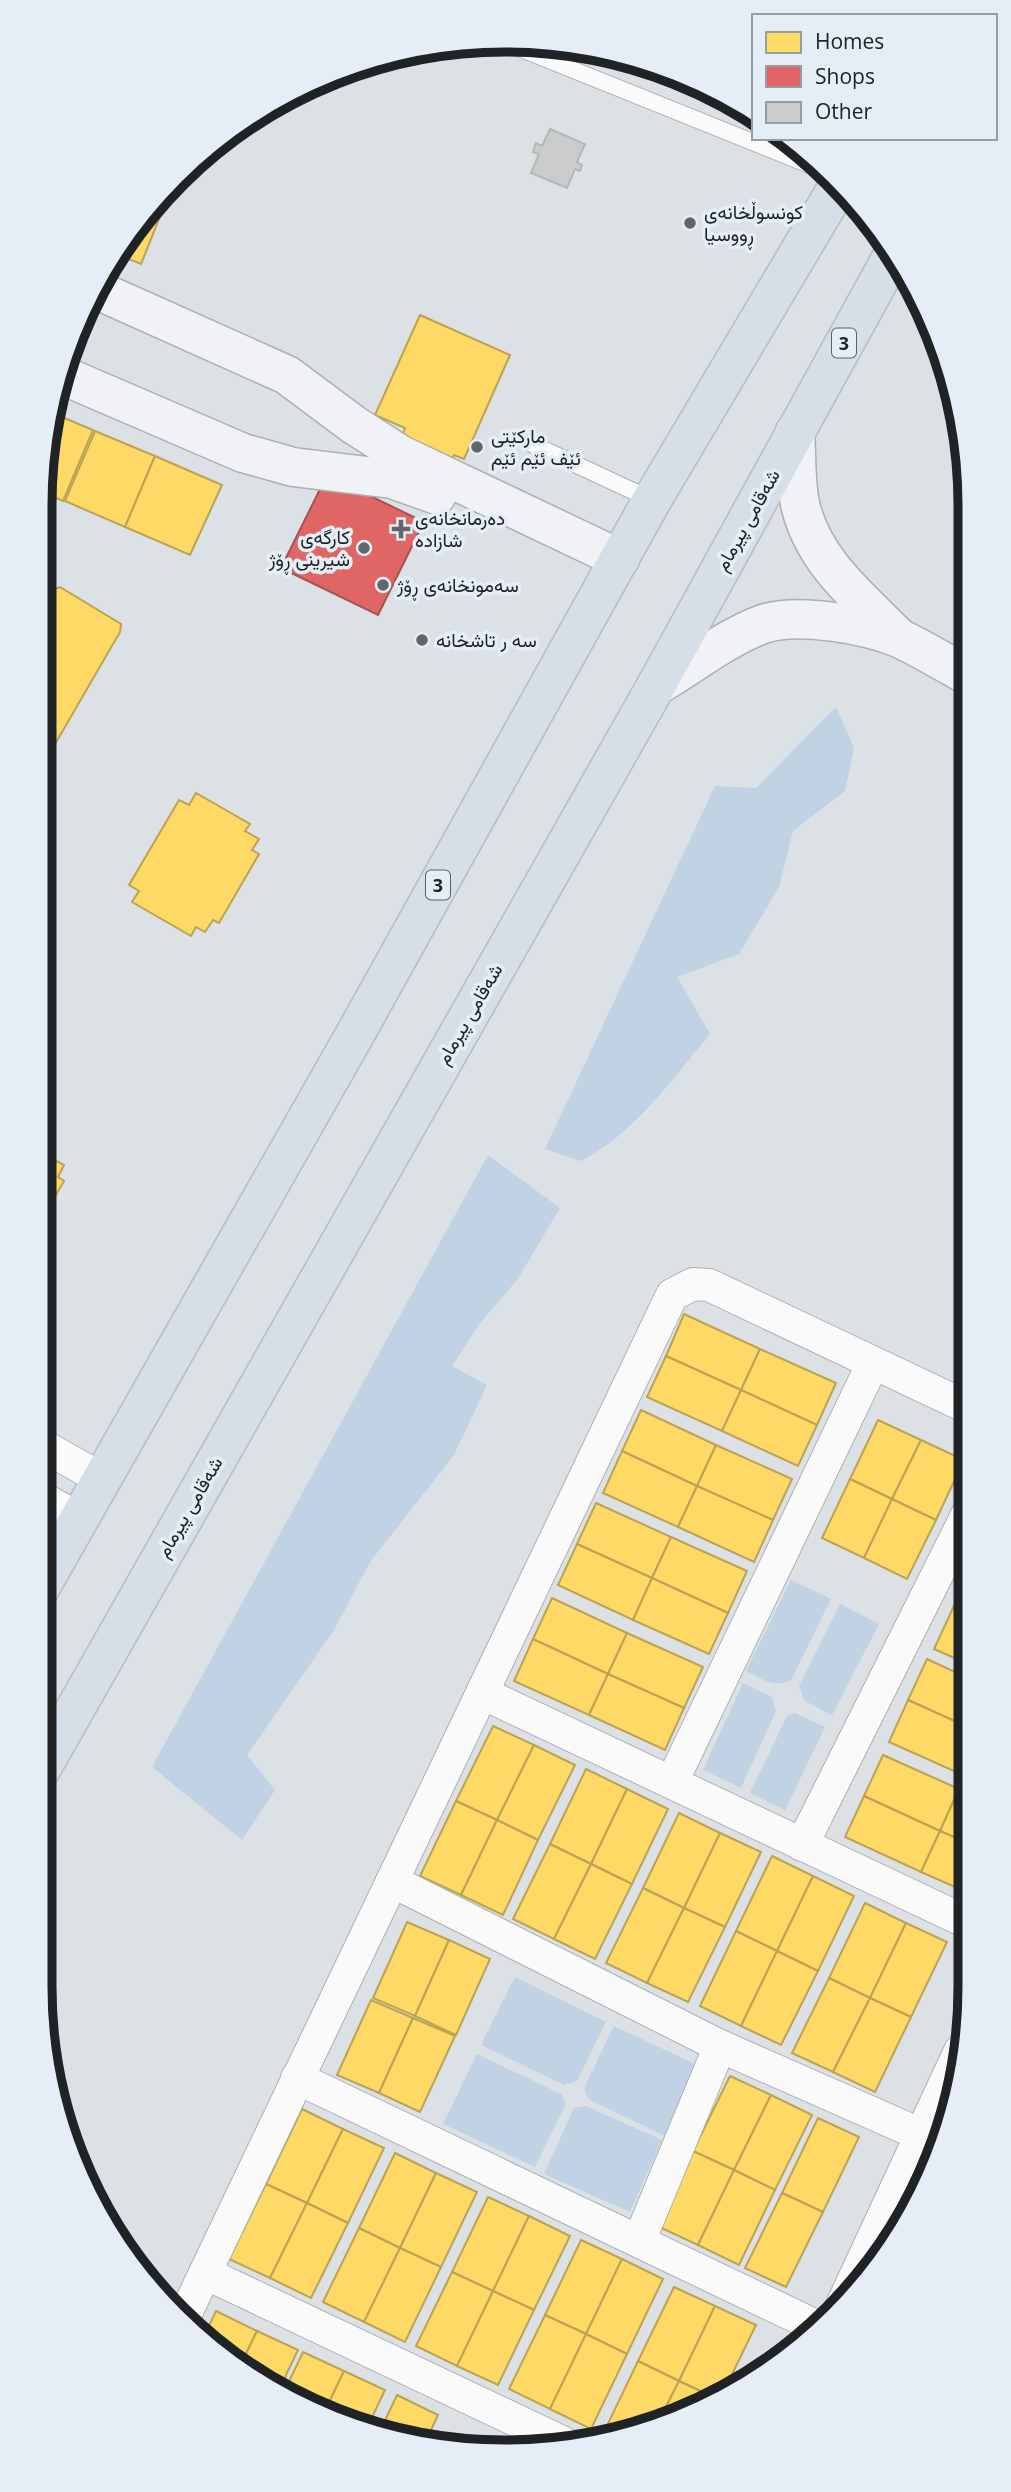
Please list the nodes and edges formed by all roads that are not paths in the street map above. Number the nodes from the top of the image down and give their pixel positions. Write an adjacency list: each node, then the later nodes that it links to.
1 (531, 53): 2 (lane)
2 (799, 161)
3 (834, 194): 12 (highway, 3)
4 (888, 264): 8 (highway, شەقامی پیرمام / 3)
5 (105, 294): 7 (street)
6 (71, 379): 11 (street)
7 (338, 414): 10 (street); 11 (street)
8 (795, 432): 14 (street); 16 (highway, شەقامی پیرمام / 3)
9 (530, 443): 12 (lane)
10 (396, 467): 11 (street); 13 (street)
11 (315, 470)
12 (652, 499): 13 (highway, 3)
13 (614, 570): 20 (highway, 3)
14 (899, 639): 15 (street); 16 (street)
15 (958, 670)
16 (656, 686): 26 (highway, شەقامی پیرمام / 3)
17 (873, 1363): 18 (street); 25 (street); 27 (street)
18 (958, 1403)
19 (52, 1451): 20 (street)
20 (100, 1478): 22 (highway, 3)
21 (52, 1504): 22 (street)
22 (78, 1518): 24 (highway, 3)
23 (958, 1533): 28 (street)
24 (52, 1566)
25 (482, 1693): 27 (street); 29 (street)
26 (52, 1750)
27 (672, 1782): 28 (street)
28 (802, 1845): 30 (street)
29 (392, 1881): 31 (street); 32 (street)
30 (958, 1918)
31 (720, 2046): 34 (street); 35 (street)
32 (297, 2078): 35 (street); 37 (street)
33 (944, 2099): 34 (street)
34 (931, 2139): 36 (street)
35 (639, 2241): 39 (street)
36 (865, 2262)
37 (205, 2273): 38 (street); 40 (street)
38 (188, 2309)
39 (809, 2323)
40 (552, 2437)

